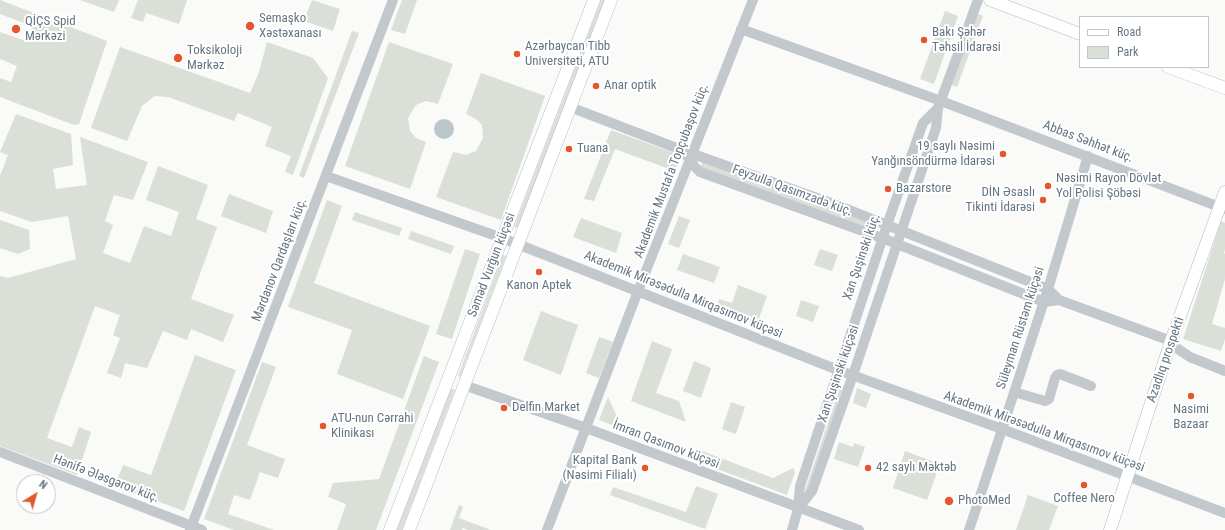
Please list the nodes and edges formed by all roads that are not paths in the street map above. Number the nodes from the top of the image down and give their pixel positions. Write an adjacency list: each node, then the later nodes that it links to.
1 (393, 0): 15 (street, Mərdanov Qardaşları küç.)
2 (594, 0): 20 (main road, Səməd Vurğun küçəsi)
3 (611, 0): 12 (main road, Səməd Vurğun küçəsi)
4 (753, 0): 7 (street, Akademik Mustafa Topçubaşov küç.)
5 (978, 0): 11 (street, Xan Şuşinski küç.)
6 (990, 0): 8 (main road)
7 (742, 29): 11 (street, Abbas Səhhət küç.); 13 (street, Akademik Mustafa Topçubaşov küç.)
8 (1079, 34)
9 (1171, 68): 10 (main road)
10 (1225, 88)
11 (939, 104): 14 (street, Abbas Səhhət küç.); 18 (street, Xan Şuşinski küç.); 19 (street, Xan Şuşinski küçəsi)
12 (570, 107): 13 (street, Feyzulla Qasımzadə küç.); 23 (main road, Səməd Vurğun küçəsi)
13 (689, 155): 18 (street, Feyzulla Qasımzadə küç.); 21 (street, Feyzulla Qasımzadə küç.); 25 (street, Akademik Mustafa Topçubaşov küç.)
14 (1088, 156): 17 (street, Abbas Səhhət küç.); 24 (street, Süleyman Rüstəm küçəsi)
15 (326, 176): 20 (street); 42 (street, Mərdanov Qardaşları küç.)
16 (1225, 192): 17 (main road, Azadlıq prospekti)
17 (1222, 208): 28 (main road, Azadlıq prospekti)
18 (887, 224): 19 (street, Feyzulla Qasımzadə küç.); 21 (street, Xan Şuşinski küç.)
19 (901, 231): 22 (street, Xan Şuşinski küçəsi); 24 (street, Feyzulla Qasımzadə küç.)
20 (502, 238): 23 (street, Akademik Mirəsədulla Mirqasımov küçəsi); 32 (main road, Səməd Vurğun küçəsi)
21 (882, 238): 22 (street, Feyzulla Qasımzadə küç.); 29 (street, Xan Şuşinski küç.)
22 (897, 243): 27 (street, Feyzulla Qasımzadə küç.); 31 (street, Xan Şuşinski küçəsi)
23 (518, 244): 25 (street, Akademik Mirəsədulla Mirqasımov küçəsi); 33 (main road, Səməd Vurğun küçəsi)
24 (1048, 289): 26 (street, Feyzulla Qasımzadə küç.); 27 (street, Süleyman Rüstəm küçəsi)
25 (638, 291): 29 (street, Akademik Mirəsədulla Mirqasımov küçəsi); 36 (street, Akademik Mustafa Topçubaşov küç.)
26 (1059, 300): 27 (street, Feyzulla Qasımzadə küç.); 28 (street, Feyzulla Qasımzadə küç.)
27 (1044, 302): 35 (street, Süleyman Rüstəm küçəsi)
28 (1171, 341): 30 (street, Feyzulla Qasımzadə küç.); 39 (main road, Azadlıq prospekti)
29 (838, 370): 31 (street, Akademik Mirəsədulla Mirqasımov küçəsi); 40 (street, Xan Şuşinski küç.)
30 (1225, 371)
31 (852, 375): 37 (street, Akademik Mirəsədulla Mirqasımov küçəsi); 40 (street, Xan Şuşinski küçəsi)
32 (448, 378): 33 (main road); 44 (main road, Səməd Vurğun küçəsi)
33 (464, 385): 36 (street, İmran Qasımov küçəsi); 45 (main road, Səməd Vurğun küçəsi)
34 (1091, 386): 35 (street)
35 (1014, 392): 37 (street, Süleyman Rüstəm küçəsi)
36 (586, 428): 40 (street, İmran Qasımov küçəsi); 46 (street, Akademik Mustafa Topçubaşov küç.)
37 (1002, 429): 39 (street, Akademik Mirəsədulla Mirqasımov küçəsi); 49 (street, Süleyman Rüstəm küçəsi)
38 (0, 452): 42 (street, Hənifə Ələsgərov küç.)
39 (1127, 476): 41 (street, Akademik Mirəsədulla Mirqasımov küçəsi); 50 (main road, Azadlıq prospekti)
40 (798, 508): 47 (street, Xan Şuşinski küç.); 48 (street, İmran Qasımov küçəsi)
41 (1225, 513)
42 (191, 528): 43 (street, Hənifə Ələsgərov küç.)
43 (202, 530)
44 (390, 530)
45 (409, 530)
46 (547, 530)
47 (792, 530)
48 (859, 530)
49 (969, 530)
50 (1110, 530)

